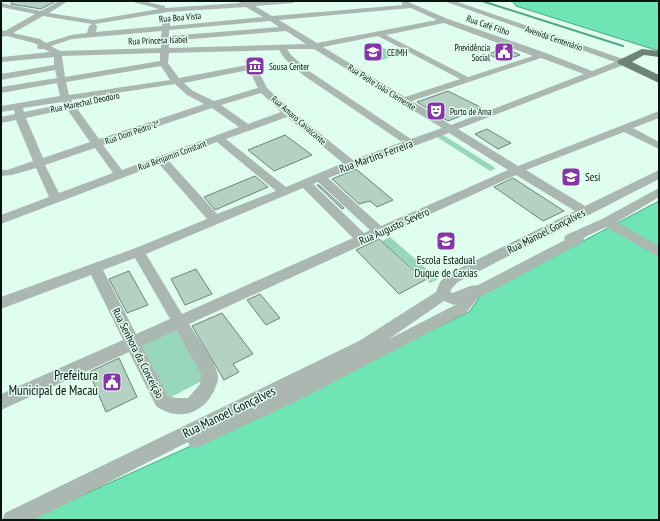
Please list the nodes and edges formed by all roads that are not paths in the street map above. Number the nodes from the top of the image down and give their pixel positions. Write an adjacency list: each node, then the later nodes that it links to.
1 (20, 1): 10 (street)
2 (64, 1): 13 (street)
3 (134, 1): 12 (street)
4 (165, 1): 12 (street)
5 (293, 1): 9 (street)
6 (401, 1): 11 (street, Rua Café Filho)
7 (448, 1): 17 (street, Avenida Centenário)
8 (459, 1): 17 (street, Avenida Centenário)
9 (244, 3): 12 (street); 14 (street, Rua Padre João Clemente)
10 (4, 6): 13 (street)
11 (413, 6): 14 (street, Rua Boa Vista); 15 (street, Rua Café Filho)
12 (168, 10): 16 (street); 19 (street)
13 (42, 13): 16 (street); 20 (street)
14 (271, 19): 18 (street, Rua Padre João Clemente); 19 (street, Rua Boa Vista)
15 (445, 21): 21 (street, Rua Princesa Isabel); 31 (street, Rua Café Filho)
16 (94, 22): 22 (street)
17 (524, 25): 33 (street, Avenida Centenário)
18 (286, 28): 23 (street); 25 (street, Rua Padre João Clemente)
19 (165, 29): 22 (street, Rua Boa Vista); 23 (street)
20 (3, 34): 24 (street)
21 (379, 34): 25 (street, Rua Princesa Isabel); 42 (street)
22 (91, 35): 24 (street, Rua Boa Vista)
23 (164, 39): 28 (street)
24 (46, 45): 29 (street); 32 (street, Rua Boa Vista)
25 (316, 46): 26 (street, Rua Princesa Isabel); 46 (street, Rua Padre João Clemente)
26 (280, 47): 27 (street, Rua Princesa Isabel); 58 (street)
27 (245, 48): 28 (street, Rua Princesa Isabel); 36 (street, Rua Amaro Cavalcante)
28 (165, 50): 29 (street, Rua Princesa Isabel); 34 (street)
29 (58, 54): 32 (street, Rua Princesa Isabel); 35 (street)
30 (659, 54): 33 (main road, Rua Martins Ferreira)
31 (543, 55): 38 (street, Rua Café Filho); 42 (street)
32 (1, 60)
33 (626, 60): 37 (main road, Avenida Centenário); 38 (street, Rua Martins Ferreira); 41 (main road, Avenida Centenário)
34 (164, 63): 40 (street); 43 (street)
35 (59, 67): 39 (street); 40 (street)
36 (252, 67): 43 (street, Rua Marechal Deodoro); 44 (street, Rua Amaro Cavalcante)
37 (659, 72)
38 (592, 74): 56 (street, Rua Martins Ferreira)
39 (1, 77)
40 (62, 79): 45 (street); 47 (street)
41 (659, 79)
42 (468, 80): 46 (street)
43 (172, 82): 47 (street, Rua Marechal Deodoro); 48 (street)
44 (263, 89): 48 (street, Rua Dom Pedro 2ª); 51 (street, Rua Amaro Cavalcante)
45 (1, 90)
46 (403, 101): 56 (street, Rua Padre João Clemente)
47 (68, 102): 50 (street, Rua Marechal Deodoro); 59 (street)
48 (213, 104): 54 (street); 59 (street, Rua Dom Pedro 2ª)
49 (1, 109): 50 (street, Rua Marechal Deodoro)
50 (19, 111): 53 (street, Rua Marechal Deodoro); 62 (street)
51 (288, 113): 54 (street, Rua Benjamin Constant); 63 (street, Rua Amaro Cavalcante)
52 (659, 114): 55 (street, Rua Augusto Sevéro)
53 (1, 120)
54 (247, 128): 57 (street, Rua Benjamin Constant)
55 (625, 128): 60 (street); 64 (street, Rua Augusto Sevéro)
56 (449, 129): 58 (street, Rua Martins Ferreira); 64 (street, Rua Padre João Clemente)
57 (218, 138): 61 (street, Rua Benjamin Constant); 71 (street)
58 (410, 143): 63 (street, Rua Martins Ferreira)
59 (97, 144): 62 (street, Rua Dom Pedro 2ª); 66 (street)
60 (659, 146)
61 (161, 159): 66 (street, Rua Benjamin Constant); 76 (street)
62 (39, 164): 65 (street, Rua Dom Pedro 2ª); 73 (street)
63 (351, 164): 68 (street, Rua Martins Ferreira)
64 (517, 170): 74 (street, Rua Padre João Clemente); 78 (street, Rua Augusto Sevéro)
65 (1, 173)
66 (119, 174): 73 (street, Rua Benjamin Constant)
67 (659, 174): 70 (street, Rua Manoel Gonçalves)
68 (320, 177): 69 (street, Rua Martins Ferreira); 78 (street)
69 (305, 183): 71 (street, Rua Martins Ferreira); 80 (street)
70 (638, 184): 72 (street); 74 (street, Rua Manoel Gonçalves)
71 (284, 191): 76 (street, Rua Martins Ferreira)
72 (656, 193): 77 (street, Rua Manoel Gonçalves)
73 (56, 198): 75 (street, Rua Benjamin Constant)
74 (584, 211): 84 (street, Rua Manoel Gonçalves)
75 (1, 220)
76 (215, 220): 81 (street, Rua Martins Ferreira)
77 (609, 223): 79 (street, Rua Manoel Gonçalves); 82 (street)
78 (380, 232): 80 (street, Rua Augusto Sevéro)
79 (580, 235): 84 (street, Rua Manoel Gonçalves); 92 (street)
80 (363, 240): 86 (street, Rua Augusto Sevéro)
81 (138, 252): 83 (street, Rua Martins Ferreira); 86 (street)
82 (659, 252)
83 (95, 268): 85 (street, Rua Martins Ferreira); 87 (street, Rua Senhora da Conceição)
84 (442, 295): 90 (street, Rua Manoel Gonçalves)
85 (1, 303)
86 (180, 321): 87 (street, Rua Augusto Sevéro); 89 (street)
87 (131, 343): 88 (street, Rua Augusto Sevéro); 89 (street, Rua Senhora da Conceição)
88 (1, 402)
89 (192, 405): 90 (street)
90 (202, 426): 91 (street, Rua Manoel Gonçalves)
91 (12, 520)
92 (23, 520)

